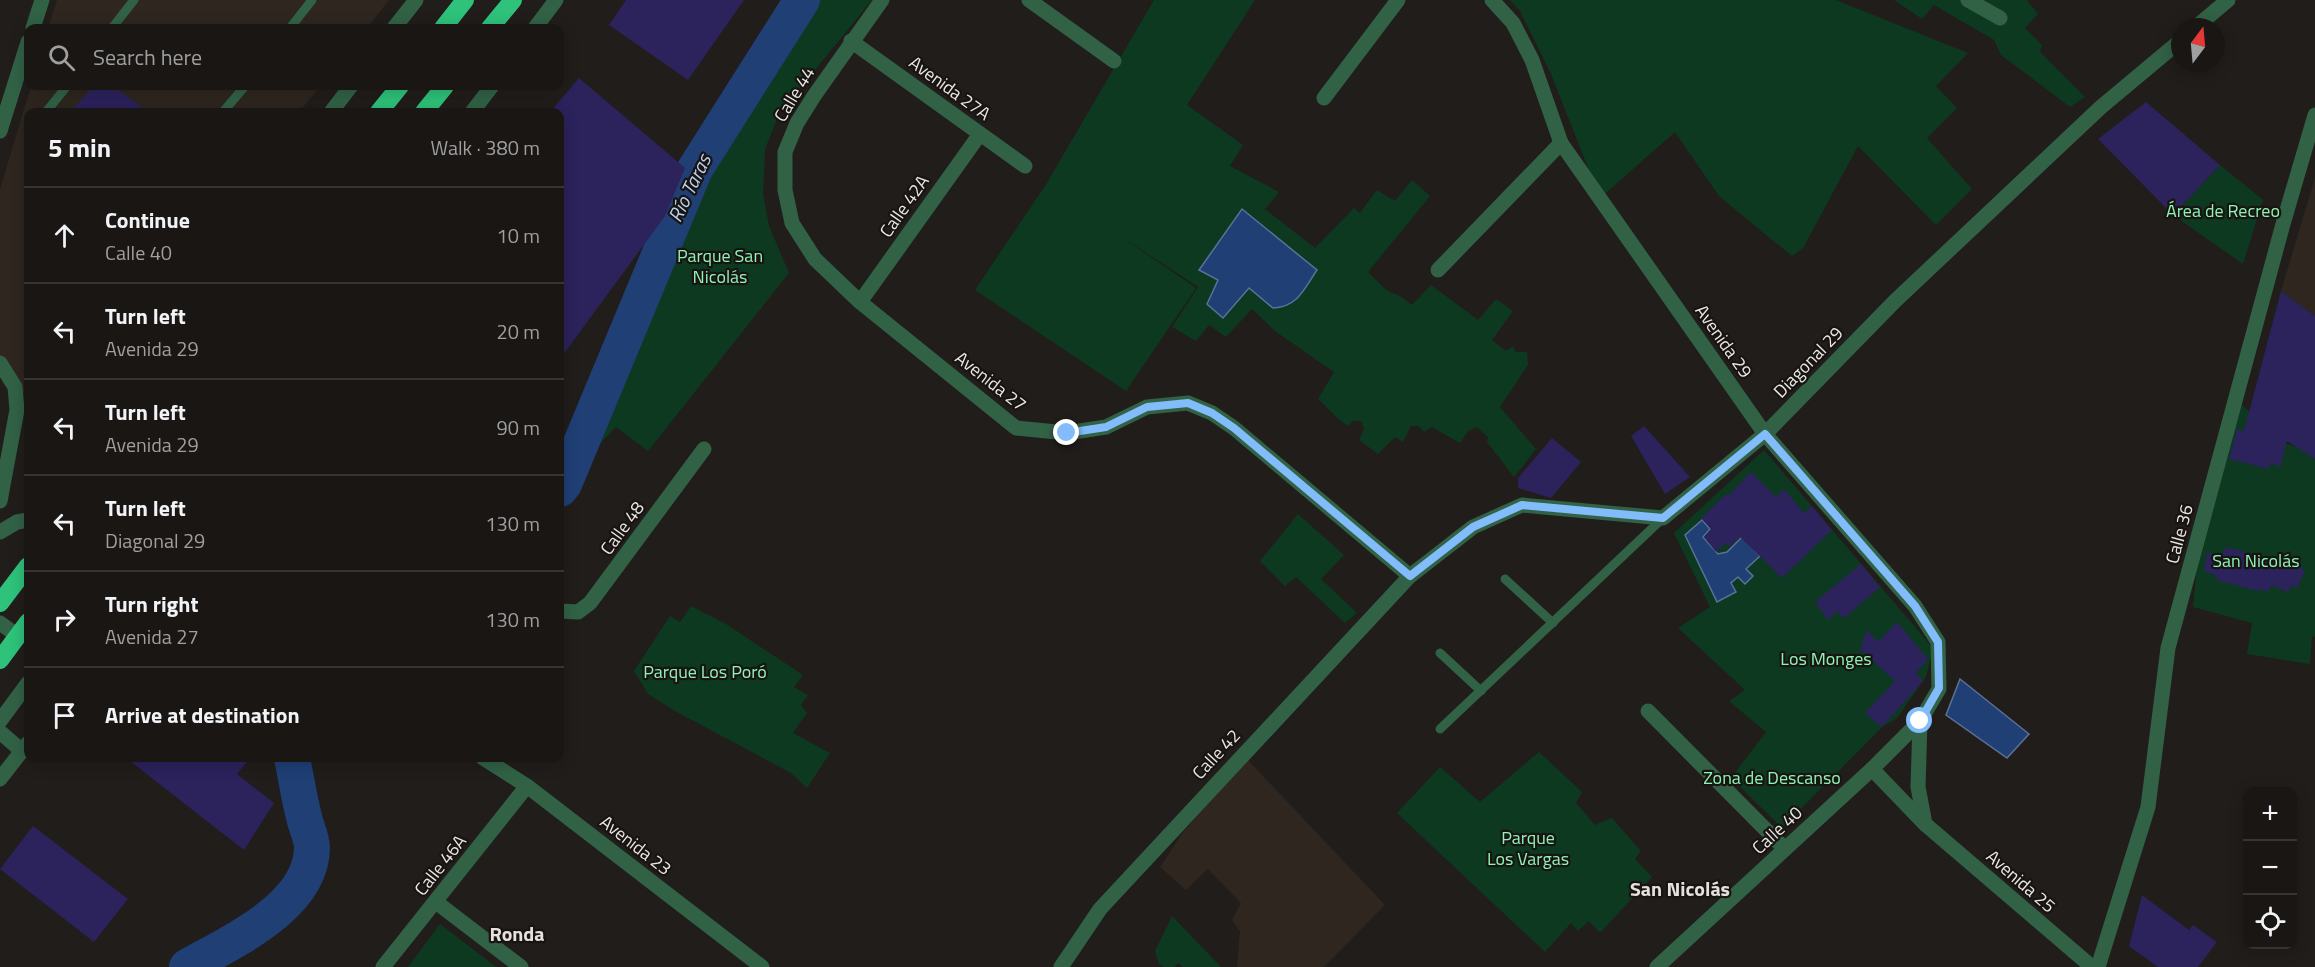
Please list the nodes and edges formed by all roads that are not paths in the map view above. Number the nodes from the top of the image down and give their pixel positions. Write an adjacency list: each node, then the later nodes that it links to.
1 (42, 0): 16 (street)
2 (134, 0): 17 (lane)
3 (312, 0): 18 (lane)
4 (465, 0): 20 (highway)
5 (513, 0): 21 (highway)
6 (556, 0): 22 (street)
7 (882, 0): 23 (street, Calle 44)
8 (1029, 0): 26 (street)
9 (1398, 0): 33 (street)
10 (1492, 0): 43 (street, Avenida 29)
11 (1968, 0): 14 (street)
12 (2228, 0): 15 (street)
13 (410, 2): 19 (street)
14 (2000, 18)
15 (2207, 18)
16 (34, 24)
17 (115, 24)
18 (293, 24)
19 (396, 24)
20 (446, 24)
21 (493, 24)
22 (538, 24)
23 (851, 41): 42 (street, Avenida 27A); 45 (street, Calle 44)
24 (2171, 49): 49 (street, Diagonal 29)
25 (24, 55): 41 (street)
26 (1114, 61)
27 (64, 90): 34 (lane)
28 (241, 90): 35 (lane)
29 (348, 90): 36 (street)
30 (397, 90): 37 (highway)
31 (442, 90): 38 (highway)
32 (489, 90): 39 (street)
33 (1324, 98)
34 (49, 108)
35 (226, 108)
36 (334, 108)
37 (382, 108)
38 (427, 108)
39 (475, 108)
40 (2315, 115): 89 (street, Calle 36)
41 (0, 131)
42 (980, 134): 44 (street, Avenida 27A); 47 (street, Calle 42A)
43 (1561, 143): 46 (street); 49 (street, Avenida 29)
44 (1025, 166)
45 (792, 223): 47 (street, Avenida 27)
46 (1438, 270)
47 (860, 302): 56 (street, Avenida 27)
48 (0, 363): 51 (street)
49 (1765, 434): 52 (street, Diagonal 29); 67 (street, Avenida 29)
50 (704, 449): 59 (street, Calle 48)
51 (0, 501)
52 (1663, 518): 56 (street); 60 (lane)
53 (23, 521): 54 (street)
54 (0, 532)
55 (24, 571): 58 (highway)
56 (1410, 576): 86 (street, Calle 42)
57 (1505, 579): 60 (lane)
58 (0, 603)
59 (564, 611)
60 (1553, 622): 68 (lane)
61 (0, 623): 63 (street)
62 (24, 627): 65 (highway, bridge)
63 (24, 636)
64 (1440, 653): 68 (lane)
65 (0, 660)
66 (24, 688): 70 (street)
67 (1939, 688): 71 (street, Calle 40)
68 (1481, 691): 72 (lane)
69 (1648, 711): 81 (street)
70 (0, 721)
71 (1920, 721): 77 (street, Calle 40); 80 (street)
72 (1440, 729)
73 (0, 732): 74 (street)
74 (24, 746)
75 (24, 748): 78 (street)
76 (489, 762): 79 (street, Avenida 23)
77 (1872, 769): 80 (street, Avenida 25); 81 (street, Calle 40)
78 (0, 779)
79 (526, 786): 82 (street, Calle 46A); 85 (street, Avenida 23)
80 (1925, 824): 88 (street, Avenida 25)
81 (1785, 849): 87 (street, Calle 40)
82 (436, 902): 83 (street, Calle 46A); 84 (street)
83 (383, 967)
84 (521, 967)
85 (762, 967)
86 (1061, 967)
87 (1657, 967)
88 (2092, 967)
89 (2098, 967)

